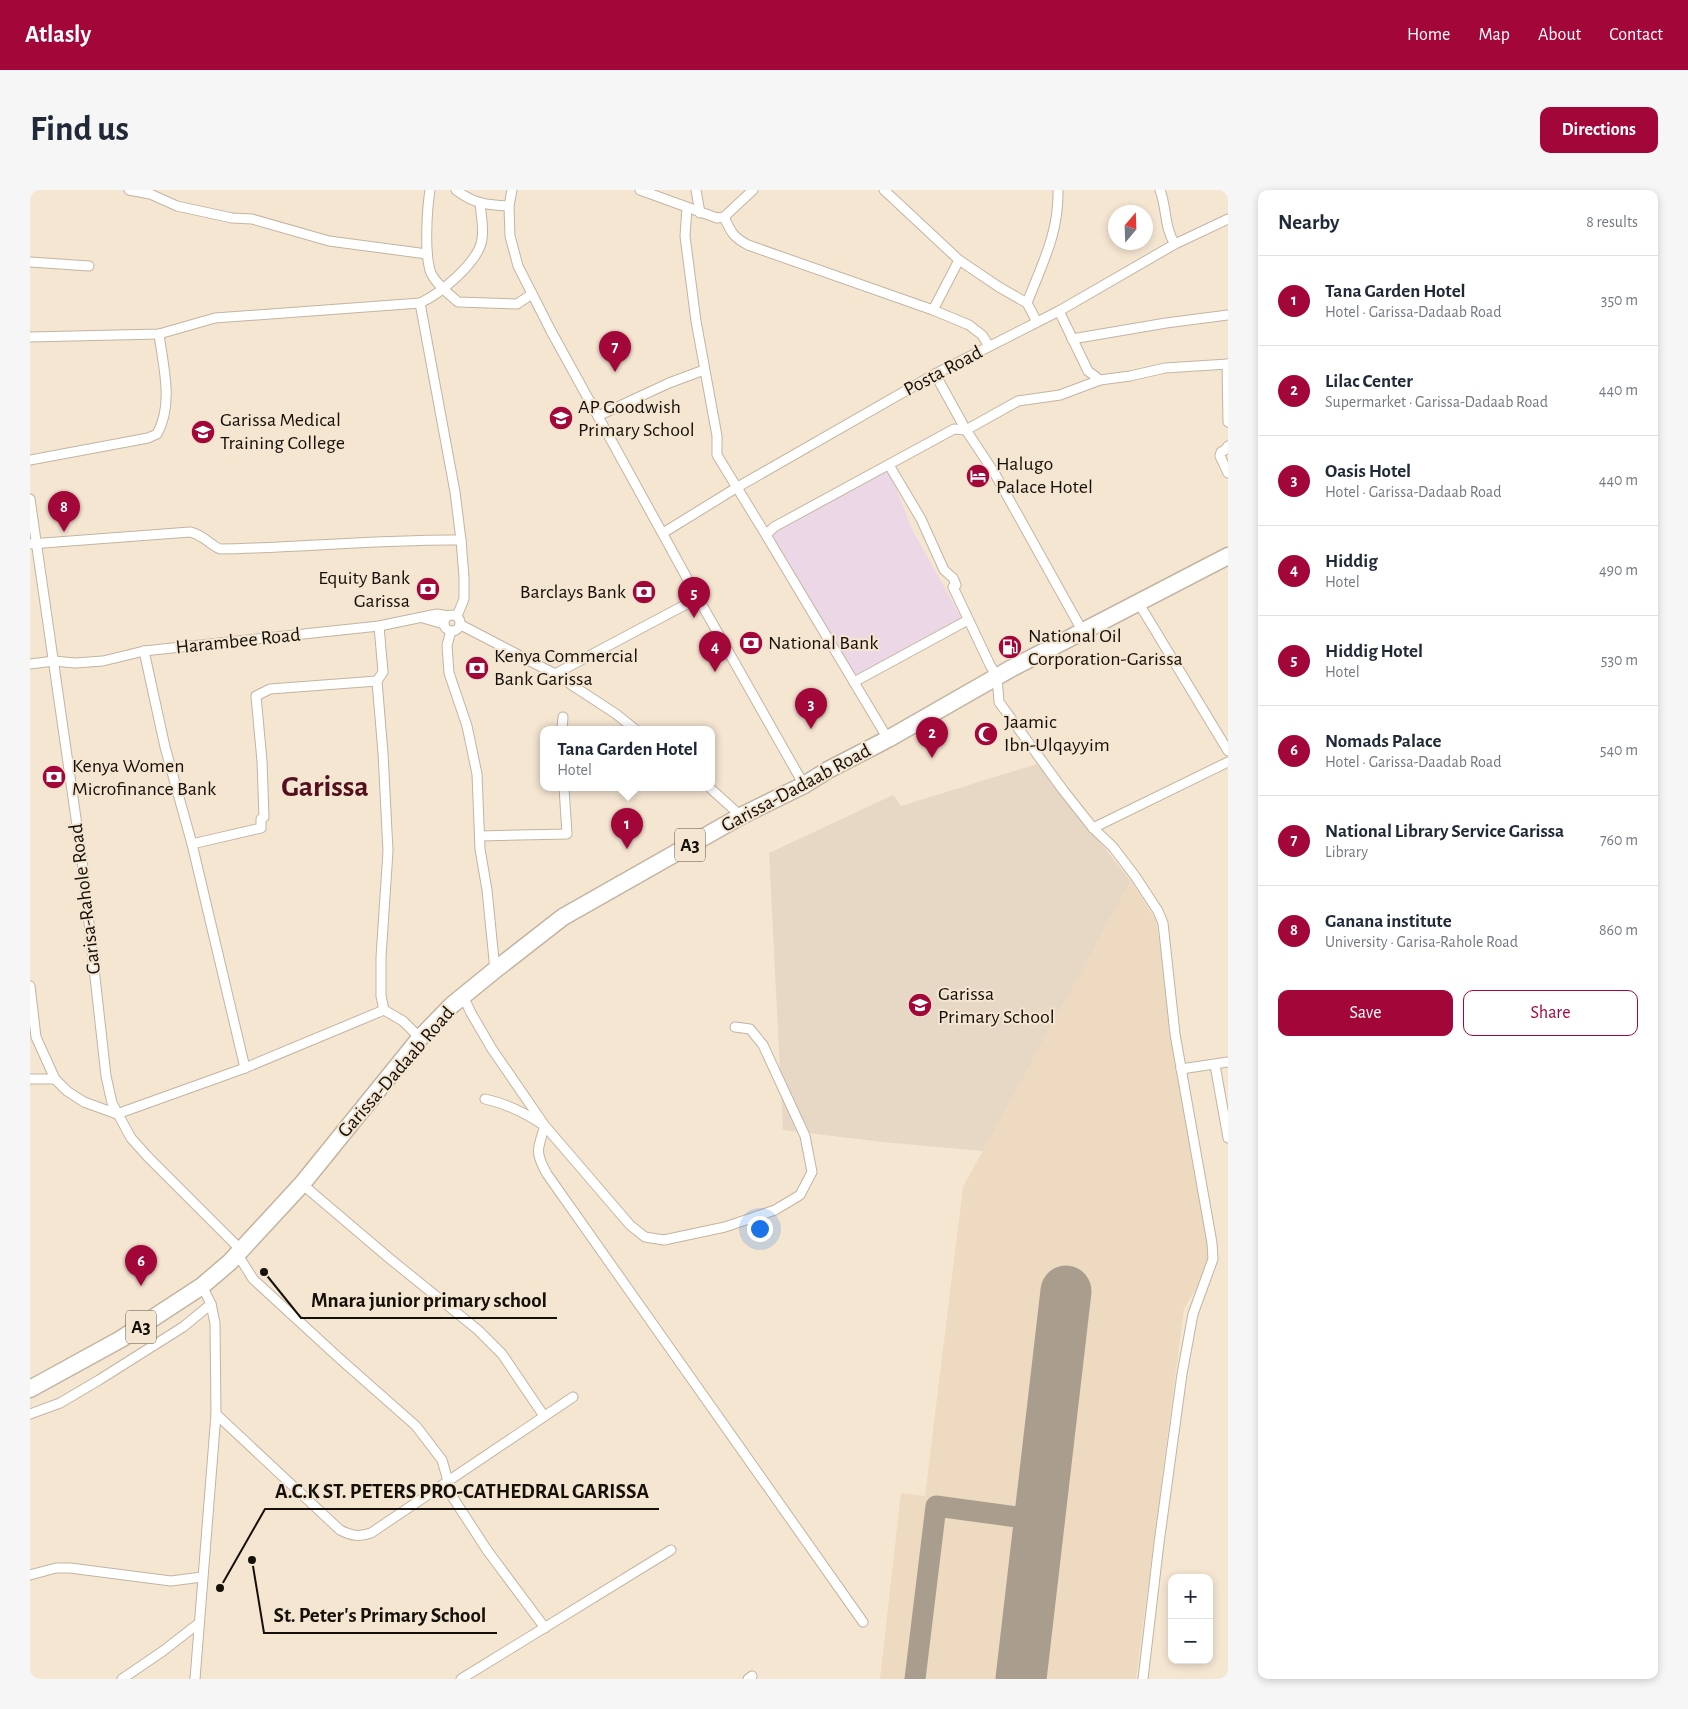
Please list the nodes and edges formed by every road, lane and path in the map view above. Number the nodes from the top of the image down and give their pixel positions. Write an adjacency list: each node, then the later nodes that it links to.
1 (129, 190): 18 (street)
2 (430, 190): 18 (street)
3 (456, 190): 11 (street)
4 (512, 190): 12 (street)
5 (640, 190): 13 (street)
6 (696, 190): 14 (street)
7 (753, 190): 15 (street)
8 (884, 190): 19 (street)
9 (1058, 190): 24 (street)
10 (1160, 190): 17 (street)
11 (480, 204): 12 (street); 22 (street)
12 (509, 206): 23 (street)
13 (687, 208): 14 (street); 35 (street)
14 (700, 213): 15 (street)
15 (724, 217): 26 (street)
16 (1228, 219): 17 (street, Posta Road)
17 (1175, 244): 27 (street, Posta Road)
18 (427, 254): 22 (street)
19 (959, 260): 24 (street); 26 (street)
20 (30, 262): 21 (street)
21 (90, 266)
22 (443, 288): 23 (street); 25 (street)
23 (532, 294): 38 (street)
24 (1027, 302): 29 (street)
25 (420, 303): 30 (street); 49 (street)
26 (933, 310): 33 (street)
27 (1059, 311): 29 (street, Posta Road); 32 (street)
28 (1228, 315): 32 (street)
29 (1036, 322): 33 (street, Posta Road)
30 (159, 334): 31 (street); 42 (street)
31 (30, 337)
32 (1072, 339): 37 (street)
33 (989, 346): 36 (street, Posta Road)
34 (1228, 364): 37 (street); 39 (street)
35 (704, 370): 38 (street); 45 (street)
36 (935, 374): 40 (street); 45 (street, Posta Road)
37 (1100, 380): 40 (street)
38 (598, 416): 47 (street)
39 (1228, 422)
40 (966, 430): 43 (street); 57 (street)
41 (1228, 446): 44 (street)
42 (30, 460)
43 (890, 465): 48 (street); 54 (street)
44 (1228, 473)
45 (736, 488): 47 (street, Posta Road); 48 (street)
46 (30, 499): 50 (street, Garisa-Rahole Road)
47 (663, 533): 52 (street)
48 (766, 535): 64 (street)
49 (461, 540): 50 (street); 55 (street)
50 (33, 544): 59 (street, Garisa-Rahole Road)
51 (1228, 556): 53 (highway, Garissa-Dadaab Road / A3)
52 (698, 598): 61 (street); 71 (street)
53 (1138, 602): 57 (highway, Garissa-Dadaab Road / A3); 69 (street)
54 (968, 620): 62 (street); 64 (street)
55 (452, 623): 56 (street, Harambee Road); 61 (street, Harambee Road); 76 (street)
56 (379, 626): 58 (street, Harambee Road); 63 (street)
57 (1083, 632): 62 (highway, Garissa-Dadaab Road / A3)
58 (144, 651): 59 (street, Harambee Road); 77 (street)
59 (54, 661): 60 (street, Harambee Road); 91 (street, Garisa-Rahole Road)
60 (30, 664)
61 (555, 674): 67 (street, Harambee Road)
62 (997, 677): 68 (highway, Garissa-Dadaab Road / A3); 75 (street)
63 (377, 681): 77 (street); 81 (street)
64 (854, 682): 68 (street)
65 (563, 717): 66 (street)
66 (562, 726)
67 (631, 726)
68 (888, 739): 71 (highway, Garissa-Dadaab Road / A3)
69 (1228, 751)
70 (1228, 762): 75 (street)
71 (804, 785): 74 (highway, Garissa-Dadaab Road / A3)
72 (564, 791): 76 (street)
73 (713, 791): 74 (street)
74 (740, 816): 78 (highway, Garissa-Dadaab Road / A3)
75 (1093, 828): 87 (street)
76 (480, 836): 78 (street)
77 (192, 844): 86 (street)
78 (494, 970): 80 (highway, Garissa-Dadaab Road / A3)
79 (30, 986): 89 (street)
80 (463, 996): 83 (highway, Garissa-Dadaab Road / A3); 92 (street)
81 (384, 1010): 83 (street); 86 (street)
82 (735, 1027): 92 (street)
83 (420, 1038): 94 (highway, Garissa-Dadaab Road / A3)
84 (1228, 1062): 85 (street)
85 (1215, 1065): 87 (street); 93 (street)
86 (245, 1068): 91 (street)
87 (1181, 1069): 113 (street)
88 (30, 1079): 89 (street)
89 (55, 1079): 91 (street)
90 (485, 1099): 92 (street)
91 (117, 1114): 95 (street, Garisa-Rahole Road)
92 (545, 1126): 107 (street)
93 (1228, 1138)
94 (302, 1184): 95 (highway, Garissa-Dadaab Road / A3); 102 (street)
95 (240, 1253): 96 (highway, A3); 103 (street, Garisa-Rahole Road)
96 (202, 1286): 97 (street); 98 (highway, A3)
97 (211, 1304): 100 (street); 101 (street)
98 (30, 1389)
99 (573, 1397): 102 (street)
100 (30, 1414)
101 (216, 1414): 103 (street); 106 (street)
102 (544, 1416): 103 (street)
103 (446, 1482): 109 (street, Garisa-Rahole Road)
104 (671, 1550): 109 (street)
105 (30, 1575): 106 (street)
106 (202, 1577): 108 (street)
107 (863, 1622)
108 (199, 1623): 110 (street); 111 (street)
109 (545, 1628): 112 (street)
110 (122, 1679)
111 (195, 1679)
112 (461, 1679)
113 (1143, 1679)

